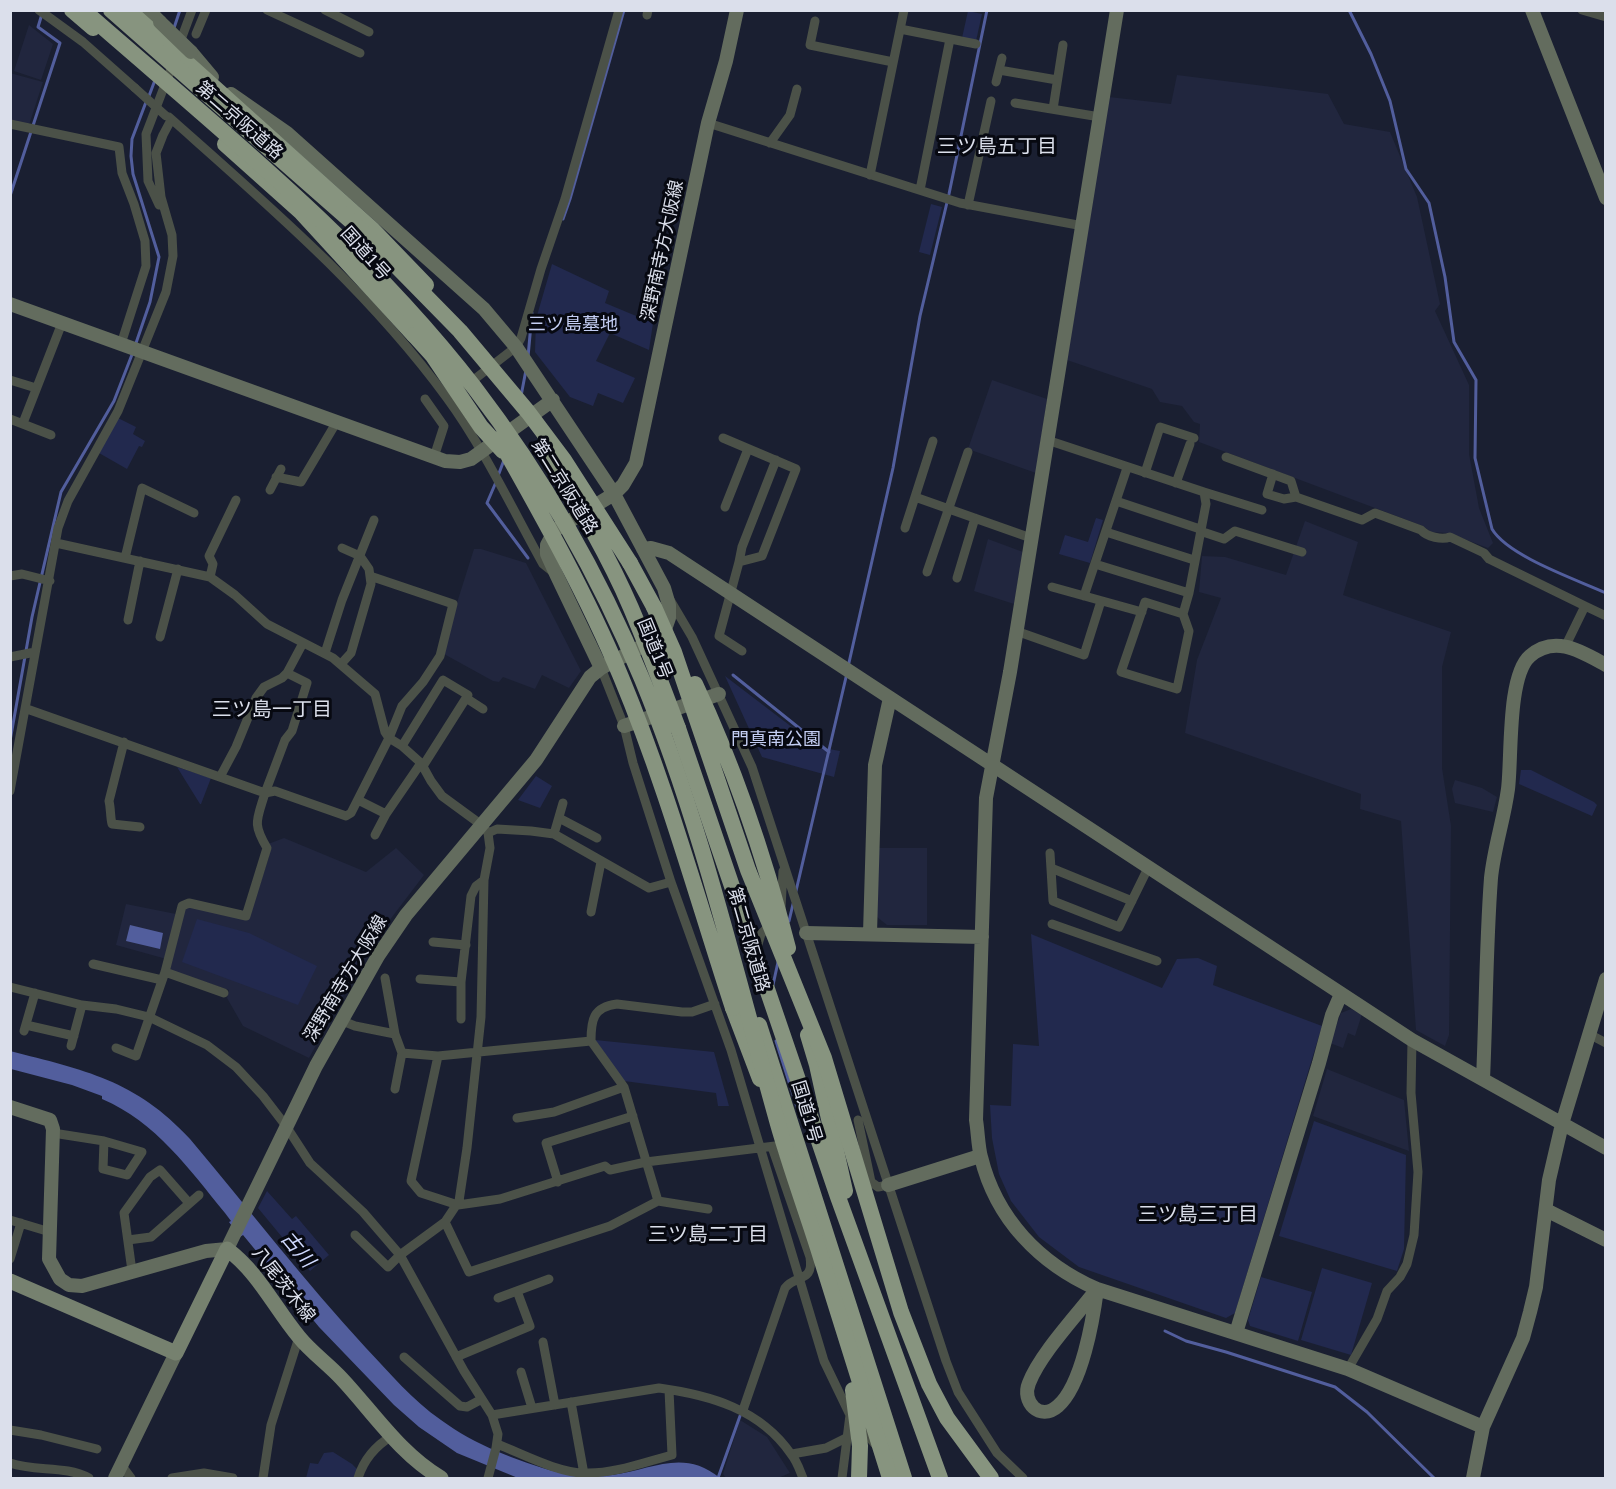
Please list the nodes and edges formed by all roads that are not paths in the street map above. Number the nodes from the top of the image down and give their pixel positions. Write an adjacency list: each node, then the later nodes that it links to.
1 (72, 10): 33 (highway, 国道1号)
2 (83, 10): 53 (highway, 第二京阪道路, bridge)
3 (111, 10): 125 (highway, 第二京阪道路, bridge)
4 (128, 10): 26 (highway, 国道1号)
5 (148, 10): 26 (street, bridge)
6 (192, 10): 26 (street)
7 (206, 10): 22 (street)
8 (267, 10): 17 (street)
9 (325, 10): 21 (street)
10 (619, 10): 56 (street)
11 (737, 10): 40 (street, 深野南寺方大阪線)
12 (904, 10): 20 (street)
13 (1117, 10): 38 (street)
14 (1532, 10): 47 (street)
15 (1582, 10): 18 (street)
16 (42, 13): 39 (street, bridge)
17 (287, 15): 27 (street)
18 (1605, 17)
19 (815, 21): 29 (street)
20 (900, 29): 23 (street); 29 (street)
21 (369, 33)
22 (196, 34)
23 (950, 39): 24 (street); 46 (street)
24 (976, 44)
25 (1063, 45): 31 (street)
26 (175, 50): 33 (street); 43 (highway, 国道1号); 44 (street)
27 (360, 53)
28 (1002, 58): 30 (street)
29 (893, 62): 45 (street)
30 (999, 70): 31 (street); 32 (street)
31 (1057, 80): 37 (street)
32 (996, 82)
33 (157, 83): 49 (highway, 国道1号); 52 (street)
34 (797, 89): 42 (street)
35 (991, 101): 48 (street)
36 (1015, 103): 37 (street)
37 (1053, 109): 38 (street)
38 (1100, 117): 50 (street)
39 (169, 118): 51 (street); 52 (street)
40 (708, 123): 42 (street); 85 (street, 深野南寺方大阪線)
41 (10, 124): 57 (street)
42 (770, 143): 45 (street)
43 (291, 156): 44 (street); 58 (highway, 国道1号, bridge)
44 (331, 173): 56 (street)
45 (870, 175): 46 (street)
46 (920, 190): 48 (street)
47 (1605, 198)
48 (969, 205): 50 (street)
49 (301, 212): 51 (highway); 61 (highway, 国道1号, bridge)
50 (1083, 226): 70 (street)
51 (298, 232): 61 (street)
52 (172, 235): 57 (street)
53 (389, 288): 222 (highway, bridge); 241 (highway, 第二京阪道路, bridge)
54 (10, 304): 55 (street)
55 (62, 323): 57 (street); 60 (street)
56 (516, 347): 58 (street); 63 (street)
57 (133, 349): 67 (street); 100 (street)
58 (490, 367): 61 (street); 65 (highway, 国道1号, bridge)
59 (10, 380): 60 (street)
60 (36, 388): 66 (street)
61 (453, 396): 71 (highway, 国道1号, bridge); 74 (street)
62 (425, 399): 76 (street)
63 (553, 400): 65 (street); 85 (street)
64 (10, 419): 66 (street)
65 (523, 421): 71 (street); 148 (highway, 国道1号, bridge)
66 (22, 423): 68 (street)
67 (336, 423): 76 (street); 83 (street)
68 (51, 435)
69 (723, 438): 73 (street)
70 (1047, 440): 79 (street); 99 (street)
71 (495, 441): 74 (street); 148 (highway, 国道1号, bridge)
72 (933, 441): 86 (street)
73 (748, 448): 78 (street); 90 (street)
74 (481, 451): 76 (street); 114 (street)
75 (968, 452): 91 (street)
76 (434, 457)
77 (1226, 457): 81 (street)
78 (776, 460): 108 (street); 108 (street)
79 (1127, 468): 80 (street); 89 (street)
80 (1145, 473): 82 (street); 82 (street)
81 (1273, 474): 87 (street); 87 (street)
82 (1176, 483): 84 (street)
83 (270, 490)
84 (1204, 492): 92 (street); 97 (street)
85 (614, 494): 102 (street, 深野南寺方大阪線); 114 (street, 深野南寺方大阪線)
86 (915, 497): 91 (street); 96 (street)
87 (1296, 497): 124 (street)
88 (236, 501): 115 (street)
89 (1116, 501): 97 (street); 98 (street)
90 (725, 507)
91 (949, 508): 94 (street); 111 (street)
92 (1262, 510)
93 (194, 513): 105 (street)
94 (975, 518): 99 (street); 116 (street)
95 (374, 520): 104 (street)
96 (905, 528)
97 (1200, 530): 103 (street); 106 (street)
98 (1106, 532): 106 (street); 109 (street)
99 (1031, 538): 130 (street)
100 (56, 543): 105 (street); 117 (street)
101 (342, 548): 104 (street)
102 (643, 549): 119 (street, 深野南寺方大阪線); 121 (street)
103 (1302, 552)
104 (360, 556): 113 (street); 136 (street)
105 (125, 558): 107 (street)
106 (1194, 560): 120 (street)
107 (140, 561): 110 (street); 129 (street)
108 (740, 562): 121 (street)
109 (1095, 564): 120 (street); 122 (street)
110 (178, 569): 115 (street); 131 (street)
111 (927, 572)
112 (10, 576): 117 (street)
113 (370, 576): 138 (street); 149 (street)
114 (557, 576): 140 (street, 深野南寺方大阪線)
115 (210, 577): 132 (street)
116 (957, 578)
117 (47, 580): 135 (street)
118 (1052, 587): 122 (street)
119 (664, 588): 140 (street, 深野南寺方大阪線); 142 (street)
120 (1189, 593): 127 (street)
121 (732, 594): 134 (street); 144 (street)
122 (1084, 596): 123 (street)
123 (1101, 601): 126 (street); 130 (street)
124 (1585, 606): 128 (street); 133 (street)
125 (654, 607): 237 (highway, bridge); 268 (highway, bridge)
126 (1142, 612): 127 (street); 127 (street)
127 (1182, 614)
128 (1605, 616)
129 (128, 620)
130 (1016, 631): 153 (street)
131 (160, 637)
132 (303, 643): 136 (street); 141 (street)
133 (1566, 645): 139 (street); 209 (street)
134 (742, 651)
135 (32, 652): 137 (street); 145 (street)
136 (325, 653): 138 (street)
137 (15, 657)
138 (341, 664): 149 (street)
139 (1605, 664)
140 (601, 668): 147 (street); 162 (street, 深野南寺方大阪線)
141 (287, 673): 154 (street); 156 (street)
142 (719, 694): 147 (street); 168 (street)
143 (466, 698): 146 (street); 151 (street); 152 (street)
144 (890, 698): 153 (street); 178 (street)
145 (27, 709): 150 (street); 155 (street)
146 (483, 709)
147 (624, 726): 172 (street)
148 (672, 730): 183 (highway, 国道1号); 222 (highway, 国道1号)
149 (389, 738): 151 (street); 157 (street)
150 (124, 742): 154 (street); 161 (street)
151 (402, 746): 152 (street)
152 (422, 765): 159 (street); 162 (street)
153 (992, 766): 169 (street); 180 (street)
154 (220, 777): 156 (street)
155 (10, 791)
156 (265, 793): 157 (street); 186 (street)
157 (358, 800): 159 (street)
158 (562, 803): 160 (street)
159 (386, 814): 163 (street)
160 (559, 818): 164 (street); 165 (street)
161 (140, 827)
162 (485, 830): 164 (street); 171 (street); 199 (street, 深野南寺方大阪線)
163 (375, 834)
164 (554, 834): 167 (street)
165 (597, 838)
166 (1050, 854): 170 (street)
167 (601, 862): 172 (street); 174 (street)
168 (783, 863): 177 (street); 183 (street)
169 (1149, 866): 173 (street); 194 (street)
170 (1051, 868): 173 (street); 175 (street)
171 (484, 880): 182 (street); 207 (street)
172 (671, 882): 195 (street)
173 (1132, 901): 175 (street)
174 (591, 912)
175 (1088, 915): 179 (street)
176 (1052, 924): 179 (street)
177 (806, 933): 178 (street); 215 (street)
178 (870, 933): 180 (street)
179 (1082, 935): 184 (street)
180 (982, 937): 223 (street)
181 (433, 942): 182 (street)
182 (466, 945): 190 (street)
183 (755, 958): 237 (highway, 国道1号)
184 (1157, 961)
185 (93, 964): 186 (street)
186 (163, 976): 193 (street); 197 (street)
187 (385, 978): 200 (street)
188 (1605, 979): 201 (street)
189 (420, 980): 190 (street)
190 (461, 982): 198 (street)
191 (10, 987): 192 (street)
192 (35, 993): 196 (street); 196 (street)
193 (224, 993)
194 (1341, 994): 202 (street); 252 (street)
195 (715, 1004): 203 (street); 221 (street)
196 (82, 1005): 197 (street)
197 (149, 1017): 205 (street); 217 (street)
198 (461, 1019)
199 (340, 1020): 200 (street); 217 (street, 深野南寺方大阪線)
200 (394, 1034): 206 (street)
201 (1589, 1034): 204 (street); 216 (street)
202 (1412, 1040): 209 (street); 258 (street)
203 (591, 1041): 207 (street); 210 (street)
204 (1605, 1042)
205 (116, 1048)
206 (402, 1053): 208 (street); 211 (street)
207 (478, 1053): 208 (street); 230 (street)
208 (438, 1056): 230 (street)
209 (1483, 1079): 216 (street)
210 (624, 1088): 213 (street); 214 (street)
211 (395, 1089)
212 (10, 1107): 218 (street)
213 (633, 1116): 224 (street); 225 (street)
214 (517, 1118)
215 (858, 1120): 226 (street); 226 (street)
216 (1562, 1124): 220 (street); 232 (street)
217 (286, 1126): 242 (street, 深野南寺方大阪線); 243 (street)
218 (53, 1133): 219 (street); 236 (street)
219 (104, 1141): 219 (street)
220 (1605, 1148)
221 (761, 1149): 224 (street); 247 (street); 247 (street)
222 (799, 1155): 279 (highway, 国道1号)
223 (980, 1156): 226 (street); 249 (street)
224 (646, 1162): 225 (street); 228 (street)
225 (558, 1182): 230 (street)
226 (888, 1185): 295 (street)
227 (199, 1195): 229 (street)
228 (658, 1201): 231 (street); 234 (street)
229 (189, 1203): 240 (street); 240 (street)
230 (458, 1205): 234 (street)
231 (708, 1209)
232 (1546, 1210): 239 (street); 269 (street)
233 (10, 1220): 235 (street)
234 (445, 1222): 243 (street)
235 (21, 1223): 236 (street); 244 (street)
236 (50, 1232): 245 (street)
237 (851, 1233): 292 (highway, 国道1号)
238 (355, 1235): 243 (street)
239 (1605, 1239)
240 (128, 1240): 245 (street)
241 (816, 1244): 279 (highway, bridge); 291 (highway, bridge)
242 (227, 1249): 245 (street); 253 (main road, 八尾茨木線); 255 (main road, 八尾茨木線)
243 (400, 1255): 257 (street)
244 (10, 1259)
245 (132, 1271)
246 (549, 1279): 250 (street)
247 (799, 1280): 265 (street); 267 (street)
248 (10, 1281): 255 (main road)
249 (1097, 1289): 249 (street); 252 (street)
250 (517, 1291): 251 (street); 257 (street)
251 (498, 1299)
252 (1236, 1333): 258 (street)
253 (299, 1337): 271 (main road, 八尾茨木線); 285 (street)
254 (543, 1342): 263 (street)
255 (176, 1353): 277 (street)
256 (404, 1357): 261 (street)
257 (456, 1357): 261 (street)
258 (1348, 1370): 269 (street)
259 (521, 1372): 264 (street)
260 (669, 1390): 262 (street); 265 (street); 278 (street)
261 (482, 1399): 266 (street)
262 (571, 1402): 263 (street); 278 (street)
263 (555, 1405): 264 (street)
264 (532, 1408): 266 (street)
265 (743, 1410): 275 (street)
266 (492, 1415): 273 (street)
267 (850, 1415): 272 (street); 279 (street)
268 (946, 1418): 293 (highway, bridge); 294 (highway, bridge)
269 (1483, 1427): 296 (street)
270 (10, 1430): 274 (street)
271 (392, 1436): 286 (street); 287 (main road, 八尾茨木線)
272 (846, 1438): 275 (street); 290 (street)
273 (496, 1446): 278 (street); 288 (street)
274 (97, 1449)
275 (792, 1454): 289 (street)
276 (10, 1463): 280 (street)
277 (122, 1466): 281 (street); 282 (street)
278 (584, 1474)
279 (898, 1475)
280 (89, 1479)
281 (115, 1479)
282 (130, 1479)
283 (172, 1479): 284 (street)
284 (233, 1479)
285 (263, 1479)
286 (358, 1479)
287 (441, 1479)
288 (488, 1479)
289 (803, 1479)
290 (842, 1479)
291 (859, 1479)
292 (940, 1479)
293 (983, 1479)
294 (992, 1479)
295 (1023, 1479)
296 (1473, 1479)

